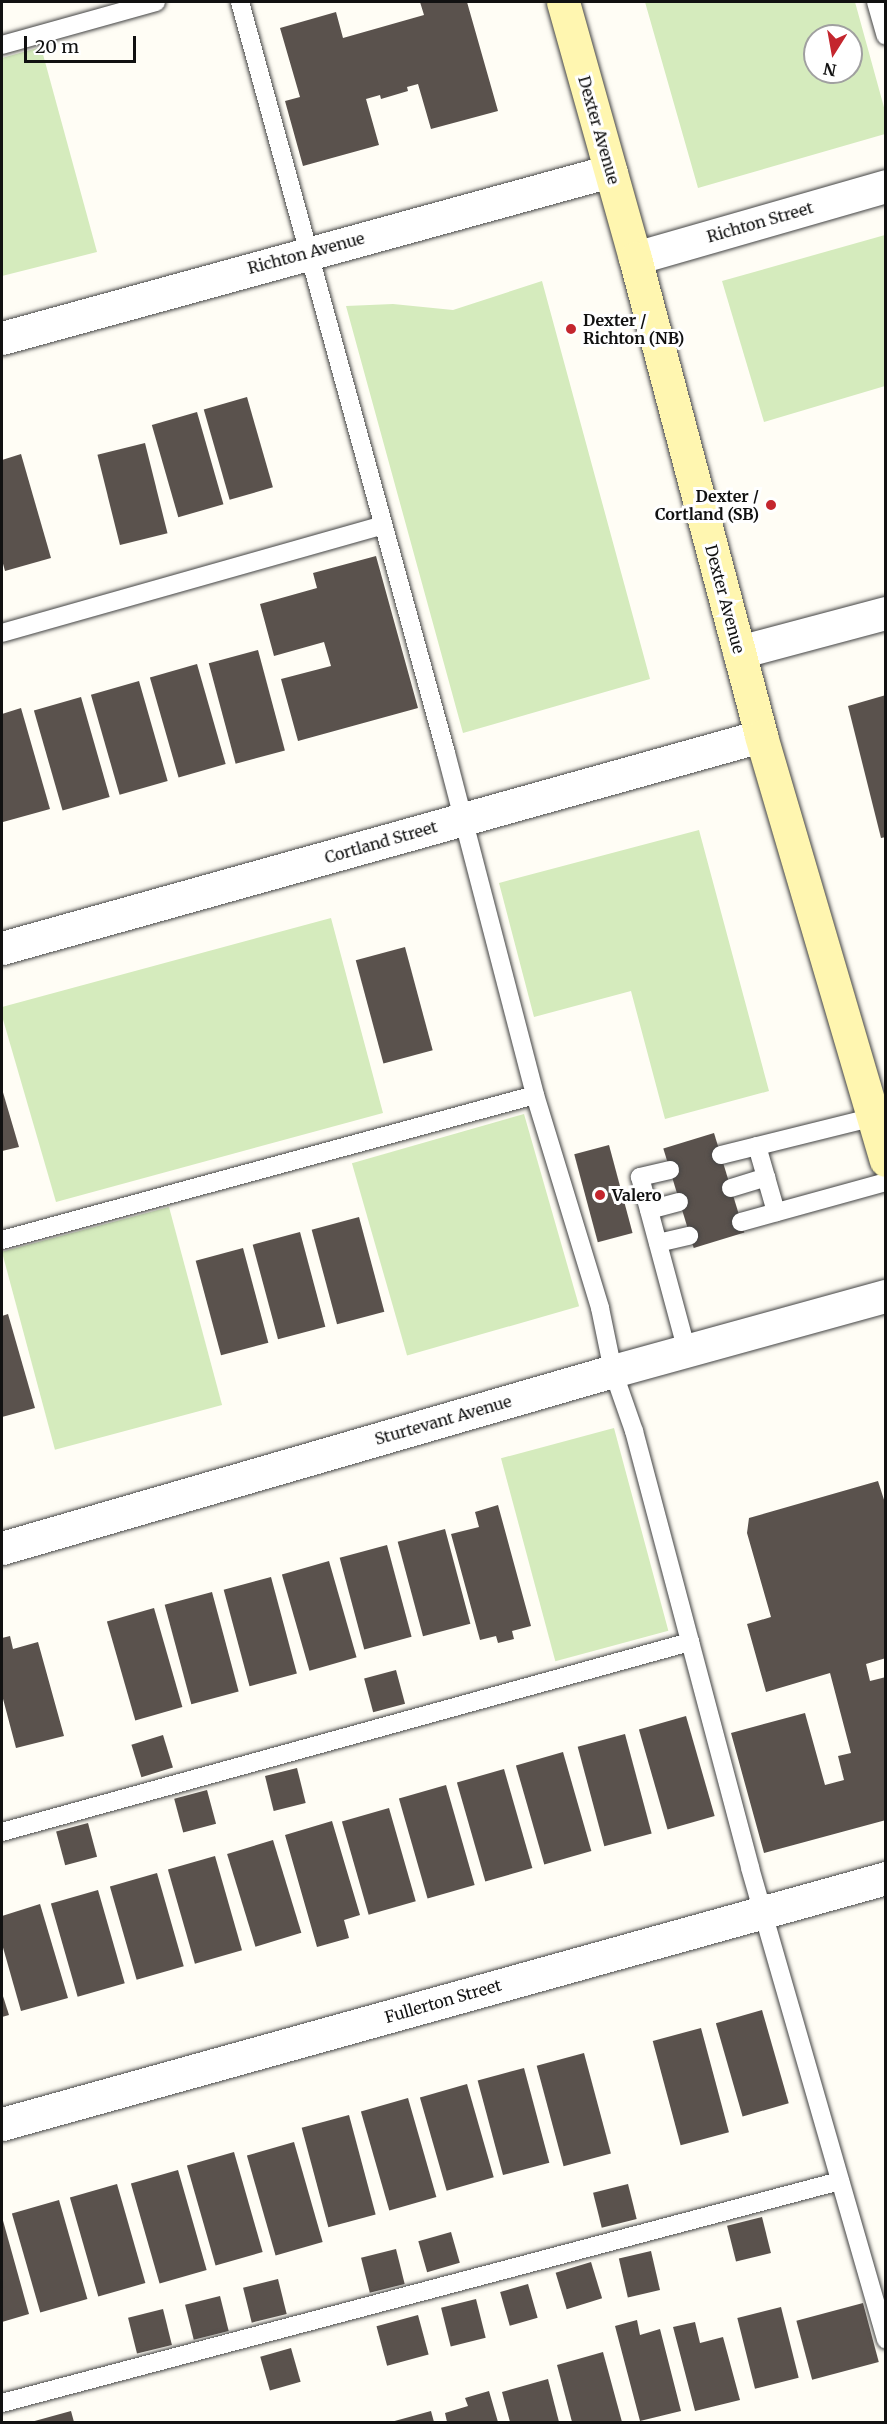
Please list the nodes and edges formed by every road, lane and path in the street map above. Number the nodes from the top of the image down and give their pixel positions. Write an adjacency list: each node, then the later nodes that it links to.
1 (156, 2): 6 (lane)
2 (240, 2): 9 (lane)
3 (563, 2): 7 (street, Dexter Avenue)
4 (876, 2): 5 (lane)
5 (885, 36)
6 (2, 45)
7 (610, 171): 9 (street, Richton Avenue); 10 (street, Dexter Avenue)
8 (885, 186): 10 (street, Richton Street)
9 (308, 252): 11 (street, Richton Avenue); 12 (lane)
10 (635, 258): 15 (street, Dexter Avenue)
11 (2, 338)
12 (383, 525): 14 (lane); 17 (lane)
13 (885, 613): 15 (street)
14 (2, 633)
15 (739, 652): 16 (street, Dexter Avenue)
16 (761, 736): 17 (street, Cortland Street); 20 (street, Dexter Avenue)
17 (464, 819): 18 (street, Cortland Street); 19 (lane)
18 (2, 948)
19 (535, 1095): 33 (lane); 37 (lane)
20 (874, 1117): 21 (lane); 23 (street, Dexter Avenue)
21 (757, 1146): 22 (lane); 25 (lane)
22 (721, 1155)
23 (885, 1160)
24 (670, 1170): 29 (lane)
25 (766, 1177): 27 (lane); 30 (lane)
26 (885, 1182): 30 (lane)
27 (730, 1188)
28 (679, 1202): 29 (lane)
29 (649, 1210): 34 (lane)
30 (776, 1212): 31 (lane)
31 (741, 1222)
32 (689, 1236): 34 (lane)
33 (2, 1240)
34 (658, 1243): 36 (lane)
35 (885, 1296): 36 (street, Sturtevant Avenue)
36 (687, 1351): 37 (street, Sturtevant Avenue)
37 (613, 1371): 38 (street, Sturtevant Avenue); 39 (lane)
38 (2, 1548)
39 (690, 1642): 40 (lane); 42 (lane)
40 (2, 1832)
41 (885, 1878): 42 (street, Fullerton Street)
42 (763, 1912): 43 (street, Fullerton Street); 44 (lane)
43 (2, 2124)
44 (840, 2181): 45 (lane); 46 (lane)
45 (885, 2340)
46 (2, 2403)

